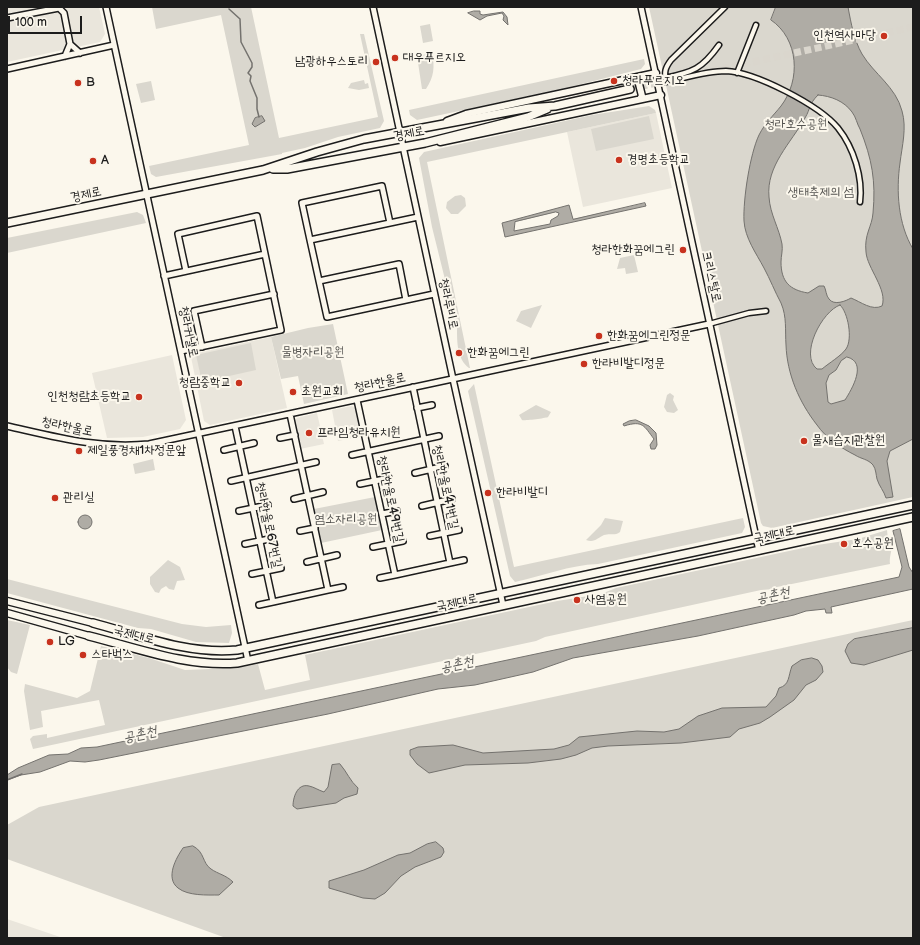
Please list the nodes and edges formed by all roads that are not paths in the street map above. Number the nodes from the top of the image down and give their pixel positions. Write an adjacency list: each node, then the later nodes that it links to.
1 (106, 7): 8 (street, 청라커낼로)
2 (373, 7): 23 (street, 청라루비로)
3 (641, 7): 13 (street, 크리스탈로)
4 (725, 7): 16 (street)
5 (7, 18): 7 (street)
6 (756, 25): 14 (street)
7 (70, 44): 10 (street); 11 (street)
8 (114, 45): 10 (street); 27 (street, 청라커낼로)
9 (719, 45): 16 (street)
10 (80, 53): 11 (street)
11 (65, 56): 12 (street)
12 (7, 69)
13 (656, 73): 15 (street); 17 (street, 크리스탈로)
14 (737, 73): 16 (street); 28 (street)
15 (634, 78): 20 (street); 22 (street)
16 (665, 80): 17 (street)
17 (658, 82): 19 (street, 크리스탈로)
18 (630, 89): 21 (main road, 경제로)
19 (661, 95): 20 (street); 41 (street, 크리스탈로)
20 (640, 99): 24 (street)
21 (555, 106): 22 (main road, 경제로); 24 (main road, 경제로)
22 (434, 127): 23 (main road, 경제로)
23 (399, 133): 25 (street, 청라루비로); 26 (main road, 경제로)
24 (425, 143): 25 (main road, 경제로)
25 (403, 147): 26 (main road, 경제로); 29 (street, 청라루비로)
26 (264, 170): 27 (main road, 경제로)
27 (147, 194): 31 (main road, 경제로); 35 (street, 청라커낼로)
28 (860, 202)
29 (418, 217): 30 (street); 38 (street, 청라루비로)
30 (390, 223): 32 (street); 32 (street)
31 (7, 224)
32 (310, 240): 36 (street)
33 (265, 254): 34 (street); 34 (street); 37 (street)
34 (186, 271): 35 (street)
35 (164, 276): 43 (street, 청라커낼로)
36 (319, 281): 39 (street); 39 (street)
37 (274, 294): 42 (street); 42 (street)
38 (434, 294): 39 (street); 44 (street, 청라루비로)
39 (406, 300)
40 (766, 311): 41 (street)
41 (709, 324): 44 (street, 청라한울로); 91 (street, 크리스탈로)
42 (202, 347): 43 (street)
43 (181, 351): 52 (street, 청라커낼로)
44 (453, 379): 45 (street, 청라한울로); 110 (street, 청라루비로)
45 (413, 387): 46 (street, 청라한울로); 48 (street, 청라한울로41번길)
46 (357, 400): 49 (street, 청라한울로); 60 (street, 청라한울로49번길)
47 (432, 405): 48 (street)
48 (417, 408): 56 (street, 청라한울로41번길)
49 (290, 414): 51 (street, 청라한울로); 53 (street)
50 (7, 426): 52 (street, 청라한울로)
51 (235, 426): 52 (street, 청라한울로); 58 (street, 청라한울로67번길)
52 (199, 433): 118 (street, 청라커낼로)
53 (295, 435): 55 (street); 63 (street)
54 (439, 436): 56 (street)
55 (280, 438)
56 (424, 439): 60 (street); 65 (street, 청라한울로41번길)
57 (254, 443): 58 (street)
58 (239, 447): 59 (street); 67 (street, 청라한울로67번길)
59 (224, 450)
60 (368, 451): 61 (street); 70 (street, 청라한울로49번길)
61 (352, 455)
62 (316, 462): 63 (street)
63 (301, 465): 67 (street); 73 (street)
64 (445, 466): 65 (street)
65 (430, 469): 66 (street); 76 (street, 청라한울로41번길)
66 (415, 472)
67 (246, 477): 69 (street); 80 (street, 청라한울로67번길)
68 (389, 478): 70 (street)
69 (231, 481)
70 (374, 481): 71 (street); 83 (street, 청라한울로49번길)
71 (360, 484)
72 (323, 492): 73 (street)
73 (308, 496): 74 (street); 85 (street)
74 (294, 499)
75 (452, 499): 76 (street)
76 (438, 502): 79 (street); 88 (street, 청라한울로41번길)
77 (268, 505): 80 (street)
78 (913, 505): 91 (main road, 국제대로)
79 (422, 506)
80 (253, 508): 81 (street); 92 (street, 청라한울로67번길)
81 (239, 511)
82 (397, 511): 83 (street)
83 (382, 514): 95 (street, 청라한울로49번길)
84 (913, 517): 97 (main road, 국제대로)
85 (315, 528): 87 (street); 99 (street)
86 (459, 530): 88 (street)
87 (300, 531)
88 (444, 533): 89 (street); 102 (street, 청라한울로41번길)
89 (430, 536)
90 (274, 538): 92 (street)
91 (756, 538): 97 (street, 크리스탈로); 110 (main road, 국제대로)
92 (260, 541): 94 (street); 104 (street, 청라한울로67번길)
93 (403, 541): 95 (street)
94 (245, 544)
95 (388, 544): 96 (street); 106 (street, 청라한울로49번길)
96 (374, 547)
97 (759, 551): 114 (main road, 국제대로)
98 (337, 555): 99 (street)
99 (322, 558): 101 (street); 109 (street)
100 (464, 560): 102 (street)
101 (307, 562)
102 (450, 563): 106 (street)
103 (281, 568): 104 (street)
104 (266, 571): 105 (street); 112 (street, 청라한울로67번길)
105 (252, 574)
106 (395, 575): 107 (street)
107 (380, 578)
108 (343, 587): 109 (street)
109 (328, 590): 112 (street)
110 (501, 593): 114 (street, 청라루비로); 118 (main road, 국제대로)
111 (7, 601): 116 (street, 국제대로)
112 (273, 602): 113 (street)
113 (259, 605)
114 (503, 605): 119 (main road, 국제대로)
115 (7, 613): 117 (street, 국제대로)
116 (93, 623): 118 (main road, 국제대로)
117 (89, 636): 119 (main road, 국제대로)
118 (245, 648): 119 (street, 청라커낼로)
119 (248, 661)

